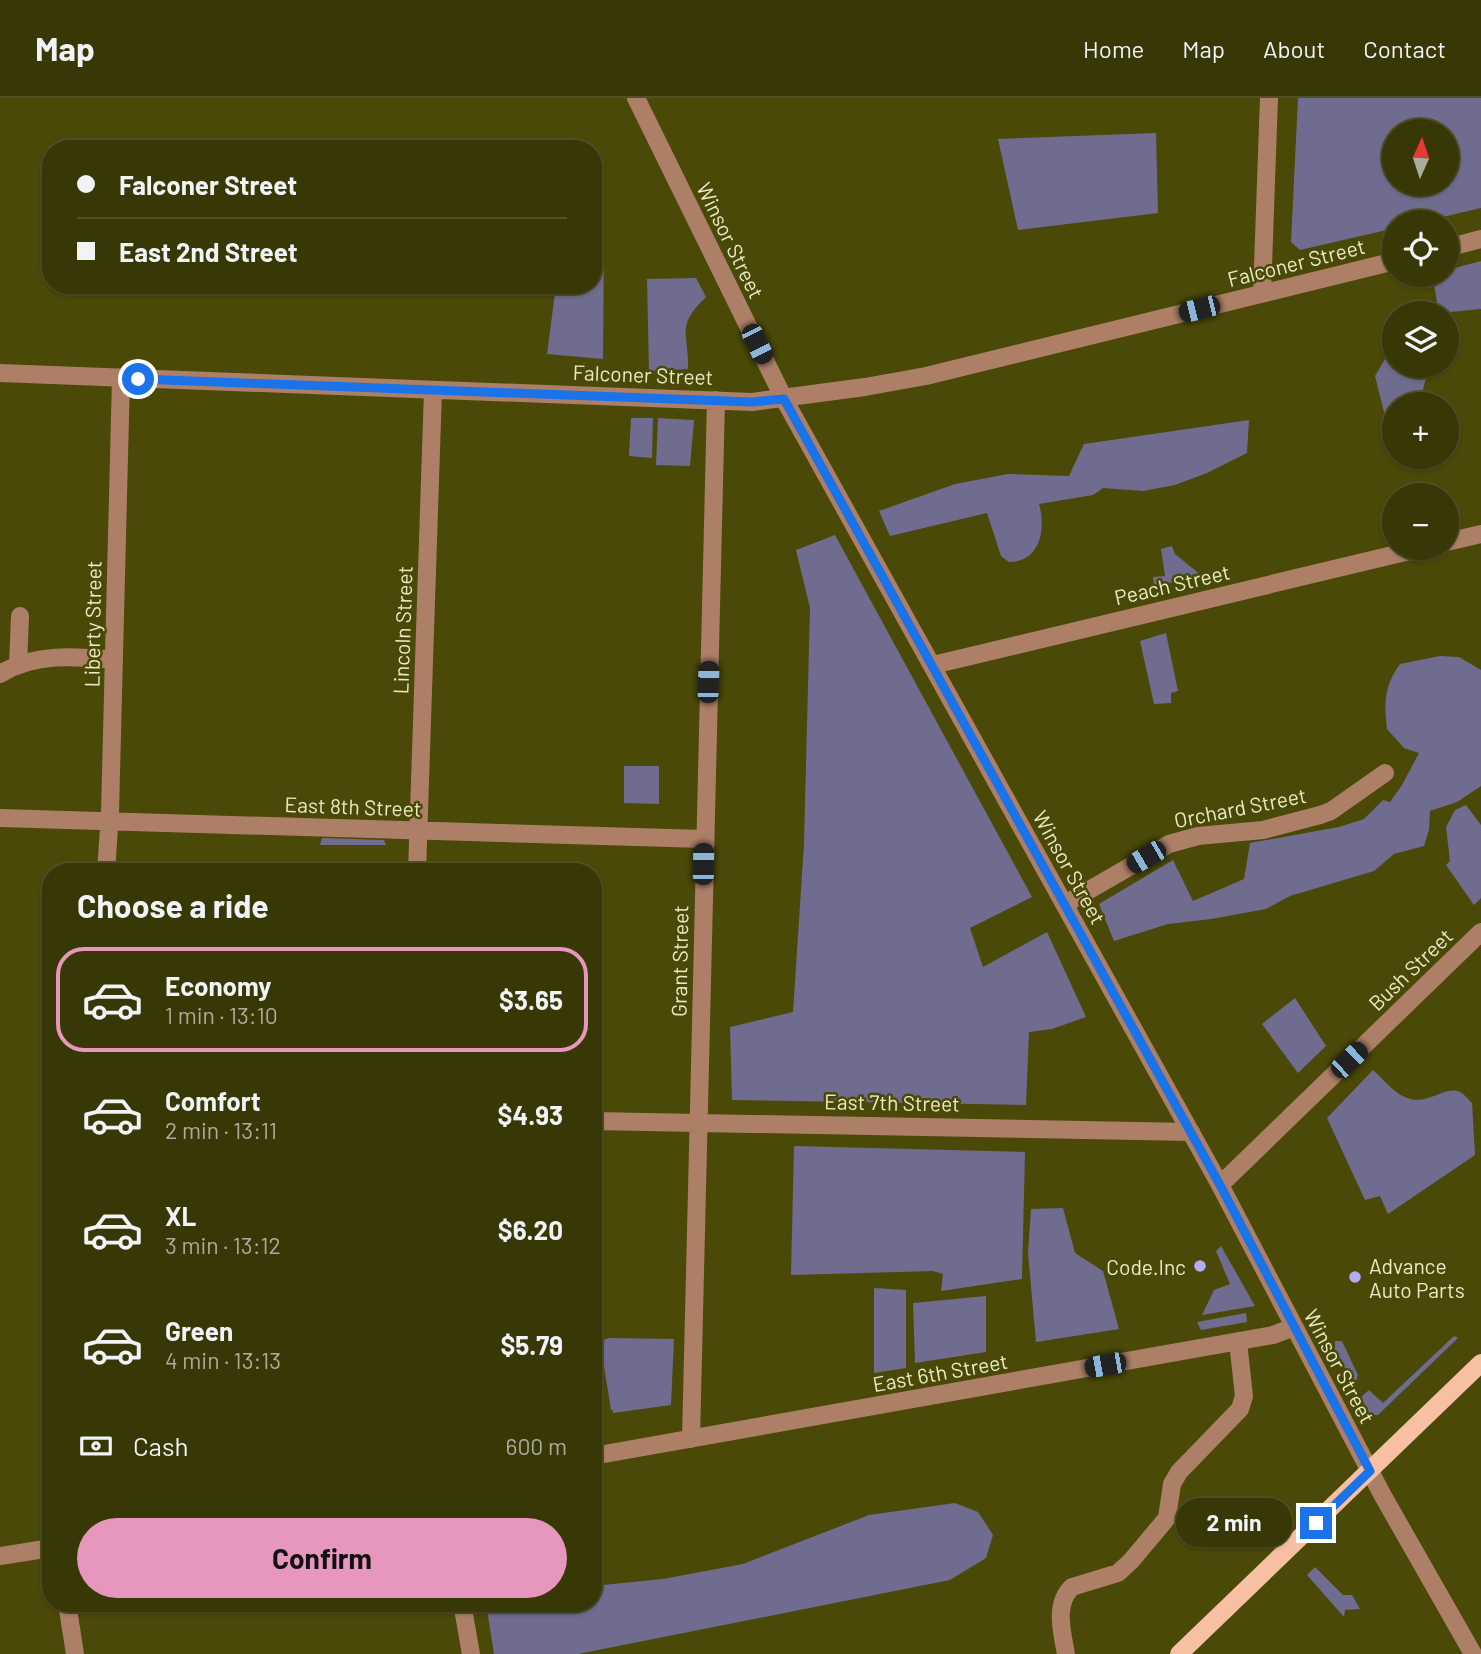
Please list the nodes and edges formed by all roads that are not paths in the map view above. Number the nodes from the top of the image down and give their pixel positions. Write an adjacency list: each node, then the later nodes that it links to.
1 (636, 98): 10 (street, Winsor Street)
2 (1269, 98): 6 (street)
3 (1481, 239): 4 (street)
4 (1459, 245)
5 (1382, 264): 6 (street, Falconer Street)
6 (1262, 293): 10 (street, Falconer Street)
7 (0, 373): 8 (street, Falconer Street)
8 (121, 378): 9 (street, Falconer Street); 16 (street, Liberty Street)
9 (433, 390): 11 (street, Falconer Street); 23 (street, Lincoln Street)
10 (784, 399): 11 (street, Falconer Street); 18 (street, Winsor Street)
11 (716, 400): 24 (street, Grant Street)
12 (1481, 534): 13 (street)
13 (1459, 539)
14 (1382, 558): 18 (street, Peach Street)
15 (20, 616): 17 (street)
16 (114, 660): 17 (street); 22 (street, Liberty Street)
17 (18, 665): 19 (street)
18 (933, 665): 27 (street, Winsor Street)
19 (0, 674)
20 (1385, 773): 27 (street, Orchard Street)
21 (0, 817): 22 (street, East 8th Street)
22 (108, 820): 23 (street, East 8th Street); 25 (street, Liberty Street)
23 (418, 831): 24 (street, East 8th Street); 26 (street, Lincoln Street)
24 (704, 839): 30 (street, Grant Street)
25 (106, 863)
26 (417, 863)
27 (1065, 904): 31 (street, Winsor Street)
28 (1481, 932): 32 (street, Bush Street)
29 (602, 1121): 30 (street, East 7th Street)
30 (699, 1122): 31 (street, East 7th Street); 36 (street, Grant Street)
31 (1191, 1132): 32 (street, Winsor Street)
32 (1220, 1185): 33 (street, Winsor Street)
33 (1294, 1327): 34 (street, East 6th Street); 38 (street, Winsor Street)
34 (1238, 1342): 36 (street, East 6th Street); 45 (street)
35 (1481, 1363): 38 (main road)
36 (691, 1439): 37 (street, East 6th Street)
37 (602, 1454)
38 (1370, 1471): 46 (main road); 47 (street, Winsor Street)
39 (42, 1549): 40 (street)
40 (0, 1556)
41 (68, 1612): 43 (street)
42 (464, 1612): 44 (street)
43 (75, 1654)
44 (471, 1654)
45 (1066, 1654)
46 (1179, 1654)
47 (1473, 1654)

